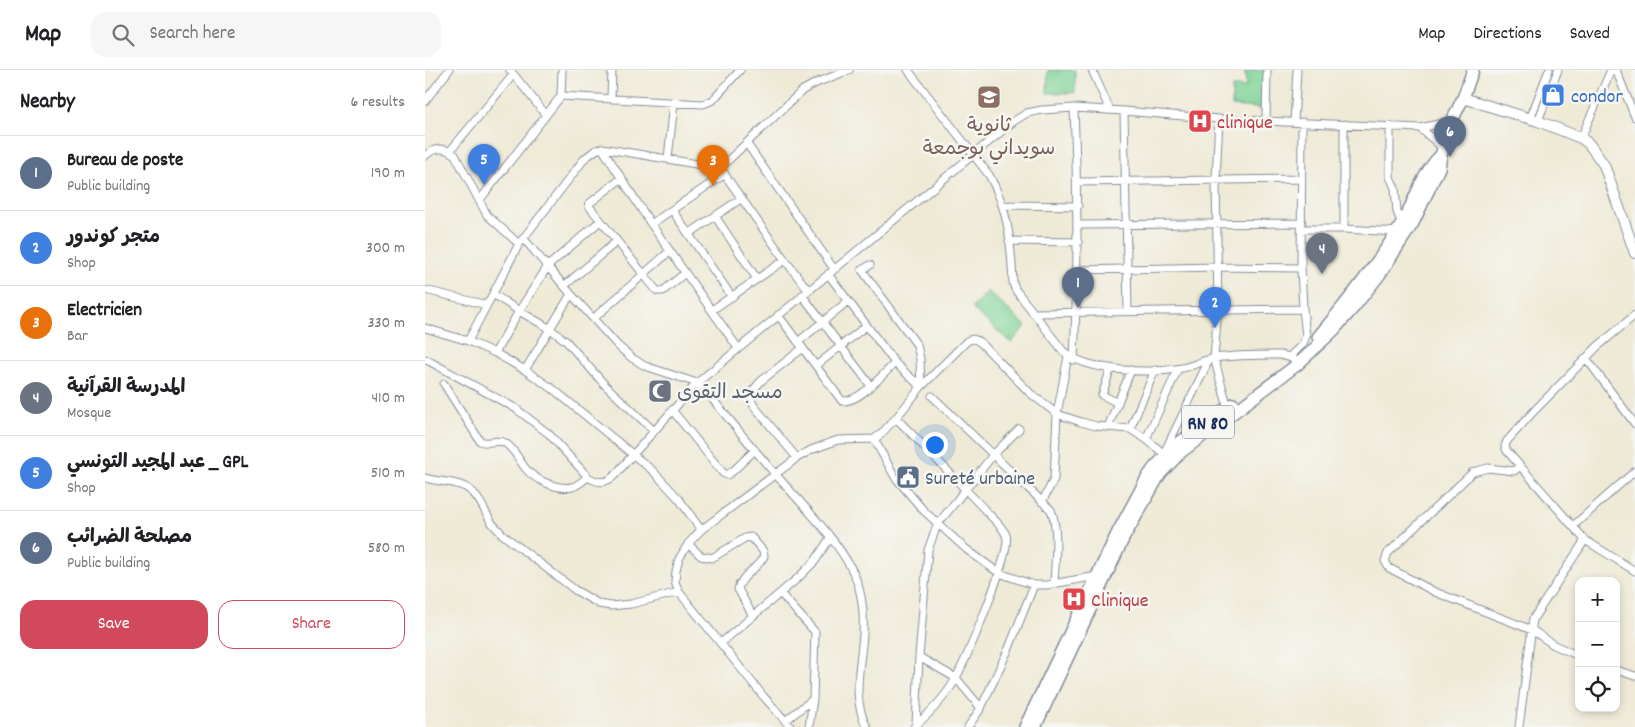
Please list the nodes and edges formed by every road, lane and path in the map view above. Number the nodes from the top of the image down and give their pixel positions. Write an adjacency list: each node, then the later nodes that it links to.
1 (449, 70): 19 (street)
2 (562, 70): 16 (street)
3 (613, 70): 17 (street)
4 (740, 70): 20 (street)
5 (849, 70): 35 (street)
6 (908, 70): 39 (street)
7 (1092, 70): 22 (street)
8 (1267, 70): 29 (street)
9 (1297, 70): 30 (street)
10 (1473, 70): 18 (main road, RN 80)
11 (1549, 70): 27 (street)
12 (1558, 70): 27 (street)
13 (1611, 70): 34 (street)
14 (1616, 70): 25 (street)
15 (511, 72): 24 (street); 37 (street)
16 (561, 96): 17 (street); 24 (street)
17 (611, 98): 20 (street)
18 (1463, 98): 27 (main road); 28 (main road, RN 80)
19 (425, 101)
20 (674, 103): 41 (street)
21 (1074, 108): 22 (street); 39 (street); 48 (street)
22 (1110, 110): 23 (street)
23 (1124, 111): 26 (street); 47 (street)
24 (546, 115): 50 (street)
25 (1635, 118)
26 (1219, 119): 29 (street); 45 (street)
27 (1534, 120): 34 (main road)
28 (1452, 121): 33 (street); 38 (main road, RN 80)
29 (1266, 122): 30 (street)
30 (1298, 122): 31 (street); 46 (street)
31 (1344, 124): 32 (street); 62 (street)
32 (1390, 126): 33 (street); 61 (street)
33 (1420, 128): 38 (street)
34 (1581, 138): 64 (main road)
35 (747, 144): 42 (street); 78 (street)
36 (602, 148): 41 (street); 44 (street); 66 (street)
37 (450, 151): 40 (street); 50 (street)
38 (1442, 151): 61 (main road, RN 80); 83 (main road, RN 80)
39 (974, 155): 51 (street); 78 (street)
40 (425, 156)
41 (668, 158): 42 (street)
42 (720, 168): 43 (street)
43 (725, 174): 49 (street); 53 (street)
44 (622, 178): 55 (street); 57 (street)
45 (1217, 179): 46 (street); 47 (street); 56 (street)
46 (1301, 179): 60 (street)
47 (1125, 181): 48 (street); 58 (street)
48 (1078, 182): 52 (street)
49 (742, 198): 54 (street); 71 (street)
50 (479, 201): 66 (street)
51 (1003, 205): 52 (street); 65 (street)
52 (1078, 206): 59 (street)
53 (672, 210): 57 (street); 63 (street)
54 (715, 216): 63 (street); 81 (street)
55 (599, 221): 67 (street); 73 (street)
56 (1218, 223): 58 (street); 60 (street); 74 (street)
57 (651, 224): 69 (street)
58 (1126, 224): 59 (street); 77 (street)
59 (1078, 225): 68 (street)
60 (1302, 226): 62 (street); 75 (street)
61 (1399, 228): 62 (street); 83 (main road, RN 80)
62 (1344, 229)
63 (689, 233): 88 (street)
64 (1632, 236): 70 (main road)
65 (1009, 241): 68 (street); 97 (street)
66 (522, 242): 73 (street); 86 (street)
67 (616, 242): 80 (street); 82 (street)
68 (1078, 242): 76 (street)
69 (670, 251): 79 (street); 80 (street)
70 (1635, 253)
71 (785, 260): 81 (street); 85 (street)
72 (870, 265): 125 (street)
73 (548, 266): 82 (street); 95 (street)
74 (1218, 267): 75 (street); 77 (street); 91 (street)
75 (1301, 268): 92 (street)
76 (1078, 270): 77 (street); 96 (street)
77 (1127, 270): 94 (street)
78 (831, 272): 85 (street); 89 (street)
79 (685, 273): 80 (street); 93 (street)
80 (643, 274): 100 (street)
81 (757, 279): 88 (street)
82 (564, 286): 87 (street)
83 (1364, 287): 111 (main road, RN 80); 142 (main road, RN 80)
84 (425, 290): 90 (street)
85 (805, 292): 98 (street); 101 (street)
86 (493, 294): 90 (street); 95 (street)
87 (571, 294): 100 (street); 104 (street)
88 (732, 297): 93 (street)
89 (848, 301): 101 (street); 102 (street)
90 (487, 305): 105 (street)
91 (1217, 309): 92 (street); 94 (street); 114 (street)
92 (1303, 309): 111 (street)
93 (712, 310): 108 (street)
94 (1128, 310): 96 (street)
95 (519, 311): 104 (street); 109 (street)
96 (1077, 312): 97 (street); 110 (street)
97 (1033, 313): 110 (street)
98 (778, 315): 106 (street); 108 (street)
99 (1635, 315): 112 (street)
100 (594, 318): 122 (street)
101 (823, 322): 106 (street); 107 (street)
102 (866, 326): 107 (street); 115 (street)
103 (425, 328): 105 (street)
104 (549, 328): 119 (street); 136 (street)
105 (468, 341): 109 (street)
106 (800, 345): 116 (street); 143 (street)
107 (841, 345): 116 (street); 124 (street)
108 (738, 348): 122 (street)
109 (495, 353): 119 (street)
110 (1071, 358): 117 (street); 130 (street)
111 (1292, 358): 114 (street); 128 (main road, RN 80)
112 (1586, 358): 132 (street); 144 (street)
113 (425, 359): 147 (street)
114 (1211, 359): 118 (street); 128 (street); 142 (street)
115 (895, 363): 124 (street); 125 (street)
116 (817, 365): 124 (street)
117 (1111, 368): 120 (street); 127 (street)
118 (1178, 369): 121 (street); 138 (street)
119 (525, 370): 140 (street)
120 (1131, 370): 121 (street); 127 (street)
121 (1155, 370): 135 (street)
122 (697, 383): 129 (street); 139 (street)
123 (444, 384): 147 (street)
124 (871, 386)
125 (921, 387): 130 (street); 131 (street)
126 (932, 396): 141 (street)
127 (1118, 403): 133 (street)
128 (1227, 408): 142 (main road, RN 80)
129 (672, 410): 136 (street); 139 (street)
130 (1057, 414): 133 (street); 150 (street)
131 (896, 418): 137 (street); 149 (street)
132 (1635, 424)
133 (1109, 427): 135 (street)
134 (1019, 429): 141 (street)
135 (1130, 429): 138 (street)
136 (654, 431): 140 (street)
137 (874, 439): 143 (street); 151 (street)
138 (1147, 439): 142 (street)
139 (755, 450): 146 (street)
140 (633, 454): 147 (street); 153 (street)
141 (993, 455): 149 (street); 150 (street)
142 (1167, 456): 159 (main road, RN 80); 181 (main road, RN 80)
143 (797, 458): 146 (street)
144 (1519, 466): 152 (street); 165 (street)
145 (1635, 471): 152 (street)
146 (776, 475): 153 (street); 154 (street)
147 (588, 477)
148 (425, 478): 162 (street)
149 (965, 488): 151 (street); 158 (street)
150 (1042, 502): 161 (street)
151 (937, 525): 158 (street); 168 (street)
152 (1573, 526): 155 (street)
153 (701, 530): 156 (street)
154 (830, 538): 163 (street); 178 (street)
155 (1585, 540): 157 (street); 165 (street)
156 (688, 544): 162 (street); 164 (street)
157 (1635, 571)
158 (999, 573): 160 (street); 171 (street)
159 (1097, 576): 161 (street); 180 (main road, RN 80)
160 (1033, 584): 161 (street); 173 (street)
161 (1054, 584)
162 (679, 592): 166 (street)
163 (781, 594): 164 (street); 172 (street)
164 (753, 616): 166 (street)
165 (1532, 630): 167 (street); 182 (street)
166 (721, 643): 174 (street)
167 (1575, 654)
168 (919, 657): 171 (street); 175 (street)
169 (1620, 671): 170 (street)
170 (1635, 676)
171 (956, 678): 173 (street); 175 (street)
172 (813, 698): 174 (street); 177 (street)
173 (981, 708): 179 (street)
174 (785, 720): 176 (street)
175 (915, 726)
176 (791, 727)
177 (809, 727)
178 (867, 727)
179 (968, 727)
180 (1025, 727)
181 (1035, 727)
182 (1519, 727)

